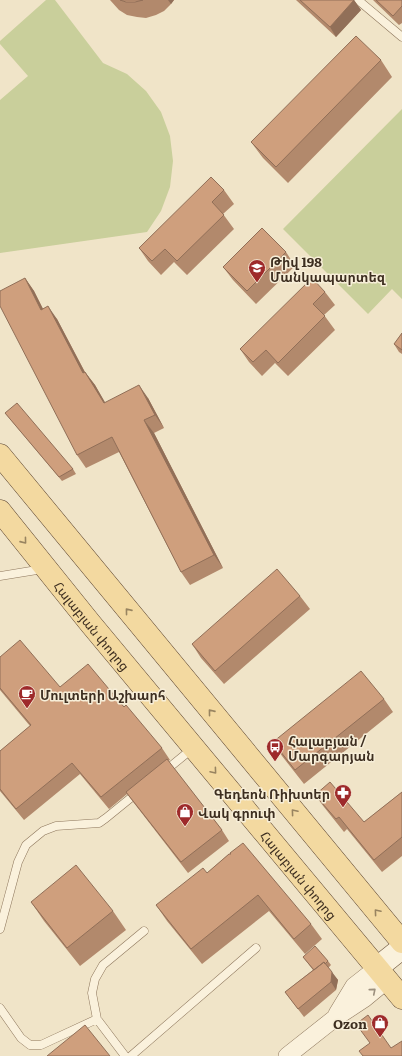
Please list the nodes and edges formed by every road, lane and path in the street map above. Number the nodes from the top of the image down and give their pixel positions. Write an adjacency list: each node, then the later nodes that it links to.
1 (358, 0): 2 (lane)
2 (402, 36)
3 (0, 455): 12 (main road, one-way to 3)
4 (0, 511): 5 (main road, Հալաբյան փողոց, one-way to 5)
5 (46, 568): 6 (lane); 7 (main road, Հալաբյան փողոց)
6 (0, 576)
7 (194, 747): 8 (lane); 15 (main road, Հալաբյան փողոց, one-way to 15)
8 (160, 775)
9 (142, 790): 10 (lane)
10 (0, 929)
11 (144, 931): 18 (lane)
12 (402, 942)
13 (256, 948): 20 (lane)
14 (402, 948): 15 (main road)
15 (389, 972): 16 (main road, Հալաբյան փողոց); 21 (street)
16 (402, 998)
17 (0, 1008): 18 (lane)
18 (97, 1019): 19 (lane)
19 (126, 1056)
20 (131, 1056)
21 (287, 1056)

